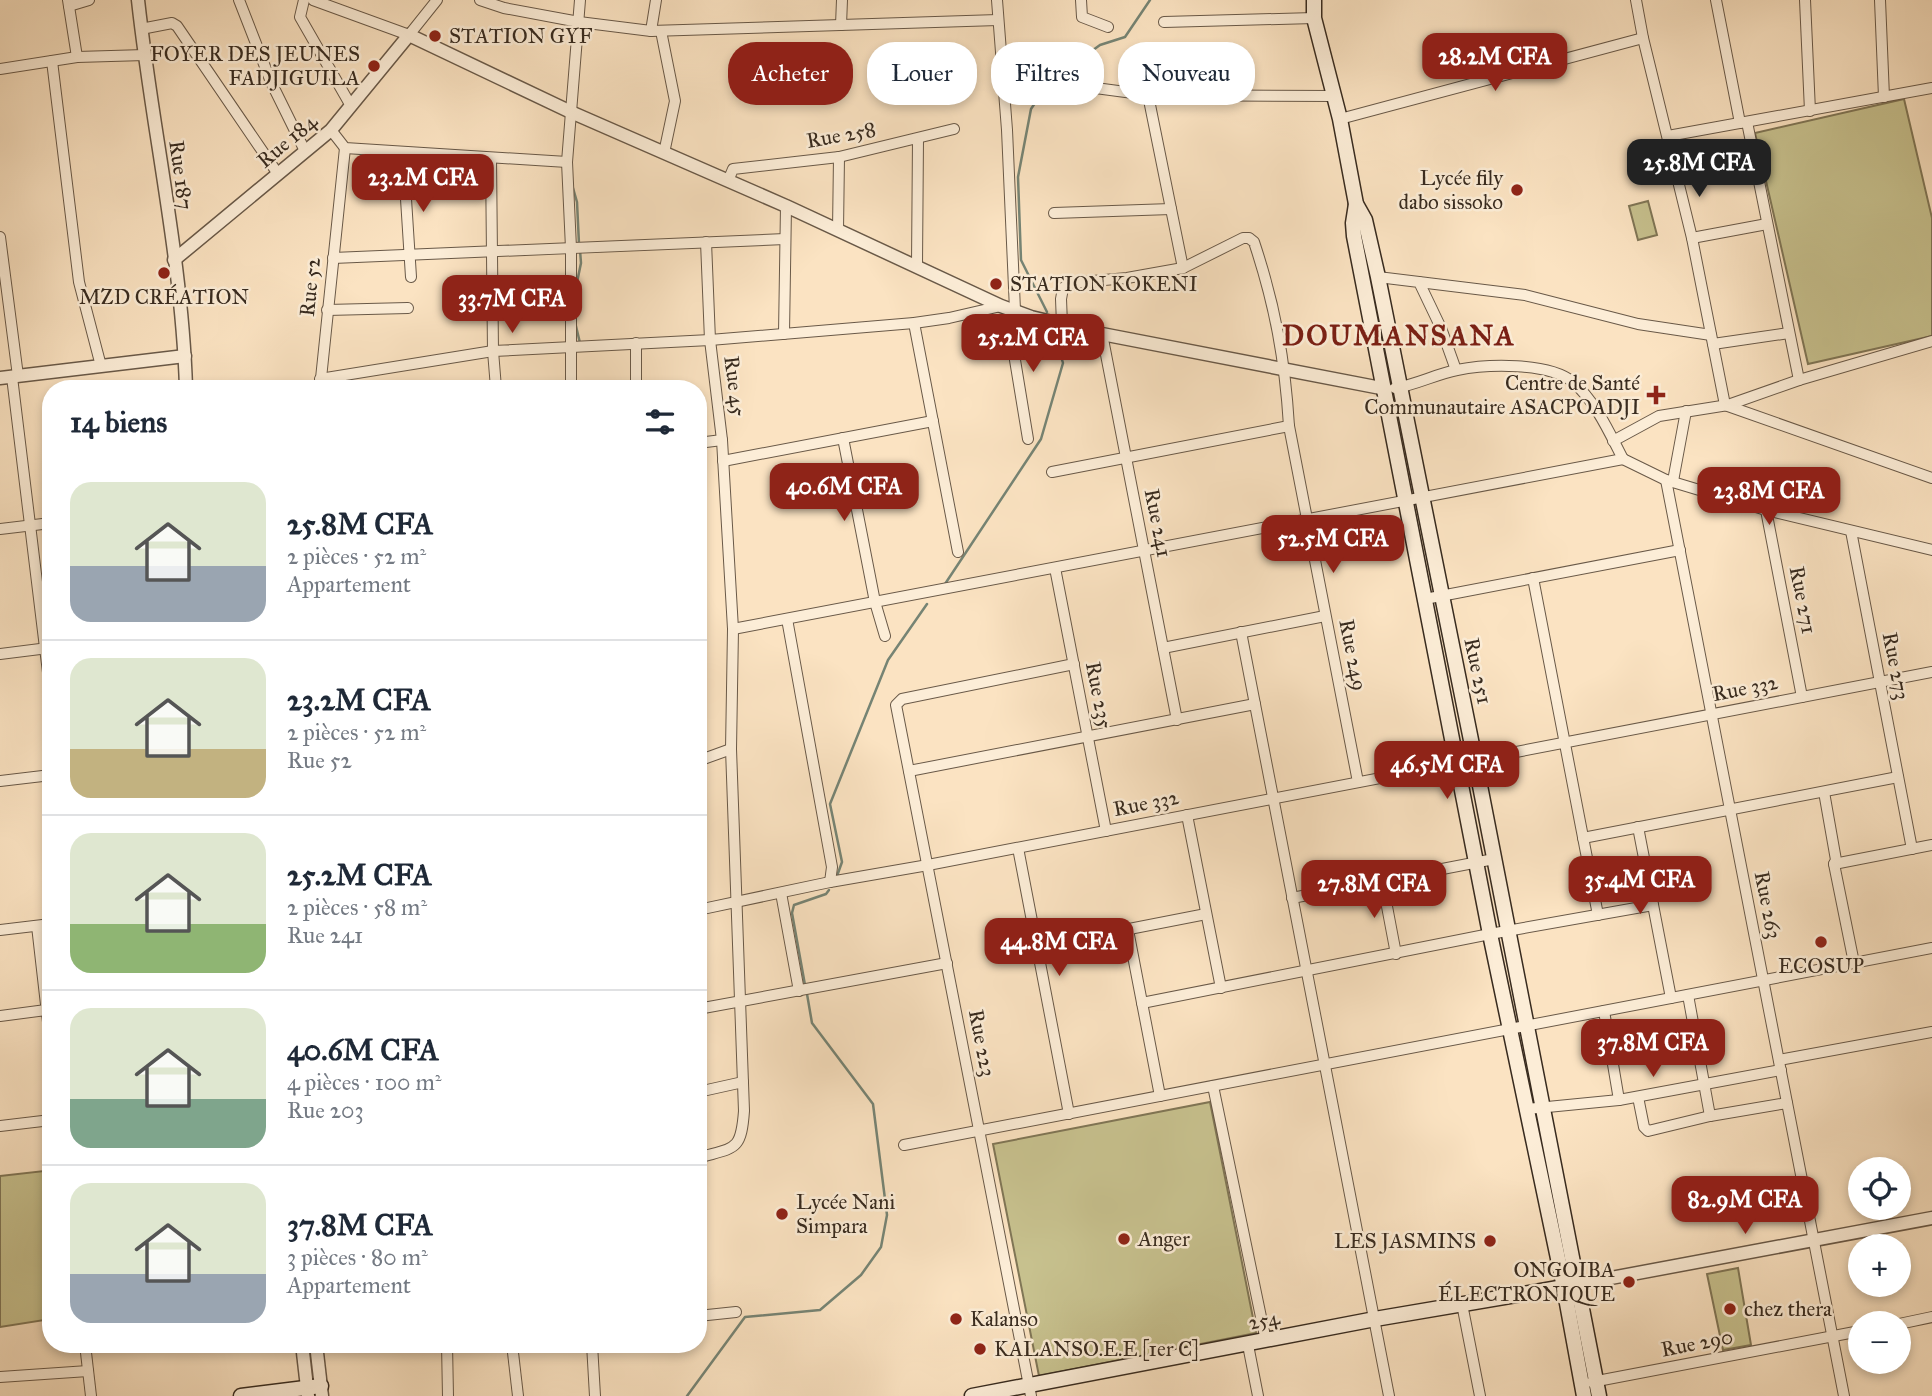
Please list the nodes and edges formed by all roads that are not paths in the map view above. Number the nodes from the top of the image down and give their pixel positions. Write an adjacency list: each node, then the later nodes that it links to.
1 (89, 0): 18 (street)
2 (138, 0): 25 (street, Rue 187)
3 (239, 0): 48 (street)
4 (304, 0): 38 (street)
5 (313, 0): 27 (street)
6 (437, 0): 27 (street)
7 (480, 0): 21 (street)
8 (580, 0): 21 (street)
9 (656, 0): 26 (street)
10 (842, 0): 23 (street)
11 (997, 0): 20 (street)
12 (1081, 0): 24 (street)
13 (1314, 0): 19 (main road, Rue 251)
14 (1636, 0): 28 (street)
15 (1716, 0): 42 (street)
16 (1805, 0): 39 (street)
17 (1880, 0): 36 (street)
18 (68, 3): 30 (street)
19 (1314, 18): 22 (street); 35 (main road, Rue 251)
20 (998, 20): 23 (street); 79 (street)
21 (579, 22): 26 (street); 40 (street)
22 (1164, 22)
23 (841, 25): 26 (street)
24 (1108, 27)
25 (141, 29): 29 (street, Rue 187); 54 (street)
26 (656, 31): 50 (street)
27 (409, 35): 38 (street, Rue 184); 40 (street)
28 (1643, 38): 41 (street); 45 (street)
29 (145, 55): 30 (street); 70 (street, Rue 187)
30 (77, 57): 31 (street)
31 (52, 61): 32 (street); 92 (street)
32 (0, 69)
33 (1932, 88): 36 (street)
34 (1255, 96): 35 (street)
35 (1335, 96): 41 (main road, Rue 251)
36 (1884, 97): 39 (street)
37 (1151, 105): 58 (street)
38 (351, 106): 44 (street, Rue 184)
39 (1810, 111): 42 (street)
40 (573, 114): 50 (street); 53 (street)
41 (1340, 119): 56 (main road, Rue 251)
42 (1744, 123): 45 (street); 60 (street)
43 (954, 129): 46 (street, Rue 258)
44 (331, 130): 47 (street); 48 (street, Rue 184)
45 (1668, 136): 63 (street)
46 (918, 139): 51 (street, Rue 258); 71 (street)
47 (345, 148): 49 (street); 69 (street, Rue 52)
48 (305, 151): 54 (street, Rue 184)
49 (403, 152): 52 (street); 68 (street)
50 (664, 153): 55 (street)
51 (839, 157): 55 (street, Rue 258); 61 (street)
52 (491, 159): 53 (street); 67 (street)
53 (567, 162): 66 (street)
54 (278, 174): 70 (street, Rue 184)
55 (730, 175): 57 (street)
56 (1356, 204): 73 (main road, Rue 251); 104 (main road, Rue 251)
57 (786, 206): 61 (street); 64 (street)
58 (1171, 209): 59 (street); 72 (street)
59 (1054, 213)
60 (1767, 224): 63 (street); 82 (street)
61 (838, 230): 71 (street)
62 (0, 237): 95 (street)
63 (1692, 238): 86 (street)
64 (785, 239): 65 (street); 83 (street)
65 (706, 242): 66 (street); 85 (street, Rue 45)
66 (571, 248): 67 (street); 89 (street)
67 (491, 251): 68 (street); 90 (street)
68 (411, 255): 69 (street); 74 (street)
69 (333, 258): 78 (street, Rue 52)
70 (174, 260): 91 (street, Rue 187)
71 (917, 265): 76 (street)
72 (1183, 268): 81 (street); 93 (street, Rue 249)
73 (1378, 277): 75 (street); 104 (main road, Rue 251)
74 (411, 278)
75 (1419, 282): 86 (street); 94 (street)
76 (1001, 306): 79 (street); 80 (street, Rue 45)
77 (408, 308): 78 (street)
78 (327, 310): 98 (street, Rue 52)
79 (1016, 310): 81 (street); 110 (street)
80 (914, 323): 83 (street, Rue 45); 107 (street)
81 (1062, 324): 84 (street)
82 (1789, 333): 86 (street); 103 (street)
83 (784, 334): 85 (street, Rue 45)
84 (1101, 334): 93 (street); 114 (street, Rue 241)
85 (710, 340): 88 (street); 111 (street, Rue 45)
86 (1712, 340): 105 (street)
87 (1932, 341): 103 (street)
88 (636, 343): 89 (street); 102 (street)
89 (570, 347): 90 (street); 101 (street)
90 (493, 351): 99 (street); 100 (street)
91 (185, 356): 92 (street); 96 (street, Rue 187); 97 (street, Rue 187)
92 (102, 366): 95 (street)
93 (1285, 370): 104 (street); 108 (street, Rue 249)
94 (1456, 370): 104 (street); 112 (street)
95 (10, 377): 125 (street)
96 (186, 380)
97 (190, 380)
98 (320, 380)
99 (341, 380)
100 (495, 380)
101 (571, 380)
102 (636, 380)
103 (1799, 380): 105 (street)
104 (1392, 388): 120 (main road, Rue 251); 121 (main road, Rue 251)
105 (1725, 405): 106 (street); 118 (street)
106 (1686, 411): 112 (street); 119 (street)
107 (933, 421): 109 (street); 131 (street)
108 (1289, 426): 114 (street); 123 (street, Rue 249)
109 (843, 438): 116 (street); 136 (street)
110 (1028, 439)
111 (722, 440): 113 (street); 116 (street, Rue 45)
112 (1613, 441): 115 (street)
113 (707, 442)
114 (1126, 457): 117 (street); 128 (street, Rue 241)
115 (1623, 458): 119 (street); 120 (street)
116 (723, 461): 140 (street, Rue 45)
117 (1052, 472)
118 (1932, 478)
119 (1670, 481): 122 (street); 129 (street, Rue 263)
120 (1421, 497): 121 (street); 134 (main road, Rue 251)
121 (1406, 500): 123 (street); 135 (main road, Rue 251)
122 (1766, 510): 127 (street); 149 (street, Rue 271)
123 (1307, 519): 128 (street); 138 (street, Rue 249)
124 (42, 524): 125 (street)
125 (30, 525): 126 (street); 137 (street)
126 (0, 529)
127 (1851, 531): 130 (street); 148 (street, Rue 273)
128 (1144, 550): 132 (street); 143 (street, Rue 241)
129 (1680, 550): 133 (street); 151 (street, Rue 263)
130 (1932, 550)
131 (958, 552)
132 (1055, 568): 136 (street); 146 (street, Rue 235)
133 (1533, 578): 134 (street); 154 (street)
134 (1441, 596): 135 (street); 157 (main road, Rue 251)
135 (1425, 599): 158 (main road, Rue 251)
136 (875, 602): 139 (street); 142 (street)
137 (42, 607)
138 (1325, 616): 141 (street); 163 (street, Rue 249)
139 (787, 619): 140 (street); 179 (street)
140 (733, 629): 155 (street, Rue 45)
141 (1241, 632): 143 (street); 150 (street)
142 (885, 636)
143 (1163, 648): 152 (street, Rue 241)
144 (42, 649): 145 (street)
145 (0, 654)
146 (1074, 664): 153 (street, Rue 235); 159 (street, Rue 223)
147 (1932, 672): 148 (street, Rue 332)
148 (1879, 682): 149 (street, Rue 332); 161 (street, Rue 273)
149 (1802, 697): 151 (street, Rue 332)
150 (1255, 705): 152 (street); 165 (street)
151 (1712, 714): 154 (street, Rue 332); 166 (street, Rue 263)
152 (1177, 720): 153 (street)
153 (1088, 737): 159 (street); 169 (street, Rue 235)
154 (1565, 743): 157 (street, Rue 332); 170 (street)
155 (731, 749): 156 (street); 182 (street, Rue 45)
156 (707, 758)
157 (1475, 760): 158 (street, Rue 332); 174 (main road, Rue 251)
158 (1458, 764): 163 (street, Rue 332); 175 (main road, Rue 251)
159 (909, 771): 177 (street, Rue 223)
160 (42, 776): 162 (street)
161 (1898, 777): 164 (street); 173 (street, Rue 273)
162 (0, 780)
163 (1358, 782): 165 (street, Rue 332)
164 (1824, 792): 166 (street); 176 (street)
165 (1273, 799): 167 (street, Rue 332); 181 (street)
166 (1730, 810): 168 (street); 200 (street, Rue 263)
167 (1187, 815): 169 (street, Rue 332); 185 (street)
168 (1638, 827): 170 (street); 183 (street)
169 (1106, 831): 172 (street, Rue 332)
170 (1583, 838): 186 (street)
171 (1932, 845): 173 (street)
172 (1018, 848): 177 (street, Rue 332); 193 (street)
173 (1912, 849): 176 (street)
174 (1494, 859): 175 (street); 191 (main road, Rue 251)
175 (1477, 862): 178 (street); 192 (main road, Rue 251)
176 (1834, 864): 197 (street)
177 (928, 865): 179 (street, Rue 332); 196 (street, Rue 223)
178 (1382, 880): 181 (street); 195 (street)
179 (830, 881): 180 (street, Rue 332)
180 (781, 893): 182 (street, Rue 332); 202 (street)
181 (1293, 898): 198 (street)
182 (735, 902): 184 (street, Rue 332); 205 (street, Rue 45)
183 (1653, 905): 186 (street); 204 (street)
184 (707, 908)
185 (1206, 914): 190 (street); 201 (street)
186 (1598, 915): 191 (street)
187 (42, 925): 188 (street)
188 (37, 926): 189 (street); 199 (street)
189 (0, 930)
190 (1128, 930): 193 (street); 206 (street)
191 (1508, 931): 192 (street); 211 (main road, Rue 251)
192 (1490, 934): 195 (street); 212 (main road, Rue 251)
193 (1037, 947): 226 (street)
194 (1932, 948): 197 (street)
195 (1396, 954): 198 (street)
196 (947, 963): 202 (street); 230 (street, Rue 223)
197 (1854, 963): 200 (street)
198 (1307, 971): 201 (street); 214 (street)
199 (42, 973)
200 (1763, 980): 203 (street); 215 (street, Rue 263)
201 (1221, 988): 206 (street)
202 (799, 991): 205 (street)
203 (1688, 995): 204 (street); 217 (street)
204 (1671, 998): 209 (street)
205 (741, 1000): 207 (street); 216 (street, Rue 45)
206 (1142, 1003): 220 (street)
207 (707, 1007)
208 (42, 1011): 210 (street)
209 (1604, 1011): 211 (street); 222 (street)
210 (0, 1016)
211 (1527, 1025): 212 (street); 224 (main road, Rue 251)
212 (1510, 1028): 214 (street); 225 (main road, Rue 251)
213 (1932, 1032): 215 (street)
214 (1325, 1065): 218 (street); 240 (street)
215 (1780, 1065): 217 (street); 223 (street, Rue 263)
216 (743, 1082): 219 (street); 232 (street, Rue 45)
217 (1705, 1084): 221 (street); 227 (street)
218 (1213, 1086): 220 (street); 244 (street)
219 (707, 1090)
220 (1160, 1096): 226 (street)
221 (1638, 1097): 222 (street); 227 (street)
222 (1619, 1100): 224 (street)
223 (1787, 1103): 227 (street); 234 (street, Rue 263)
224 (1542, 1108): 225 (street); 235 (main road, Rue 251)
225 (1527, 1109): 235 (main road, Rue 251)
226 (1069, 1114): 230 (street)
227 (1710, 1116)
228 (42, 1121): 229 (street)
229 (0, 1126)
230 (979, 1131): 231 (street); 255 (street, Rue 223)
231 (904, 1145)
232 (707, 1155)
233 (1932, 1218): 234 (street)
234 (1814, 1240): 235 (street); 243 (street, Rue 263)
235 (1570, 1286): 236 (main road, 254); 254 (main road, Rue 251)
236 (1462, 1304): 240 (main road, 254); 265 (street)
237 (736, 1312): 238 (street)
238 (707, 1315)
239 (1932, 1317): 241 (street)
240 (1374, 1320): 244 (main road, 254); 264 (street)
241 (1911, 1321)
242 (1848, 1333): 243 (street, Rue 290)
243 (1833, 1336): 254 (street, Rue 290); 266 (street, Rue 263)
244 (1266, 1341): 245 (main road, 254)
245 (1248, 1345): 255 (main road, 254); 263 (street)
246 (86, 1353): 252 (street)
247 (305, 1353): 256 (street)
248 (316, 1353): 256 (street)
249 (447, 1353): 259 (street)
250 (513, 1353): 260 (street)
251 (593, 1353): 261 (street)
252 (88, 1371): 253 (street); 257 (street)
253 (0, 1377)
254 (1590, 1390)
255 (1030, 1391): 262 (main road, 254)
256 (317, 1393): 258 (main road)
257 (91, 1396)
258 (241, 1396)
259 (448, 1396)
260 (518, 1396)
261 (595, 1396)
262 (972, 1396)
263 (1258, 1396)
264 (1389, 1396)
265 (1480, 1396)
266 (1844, 1396)

